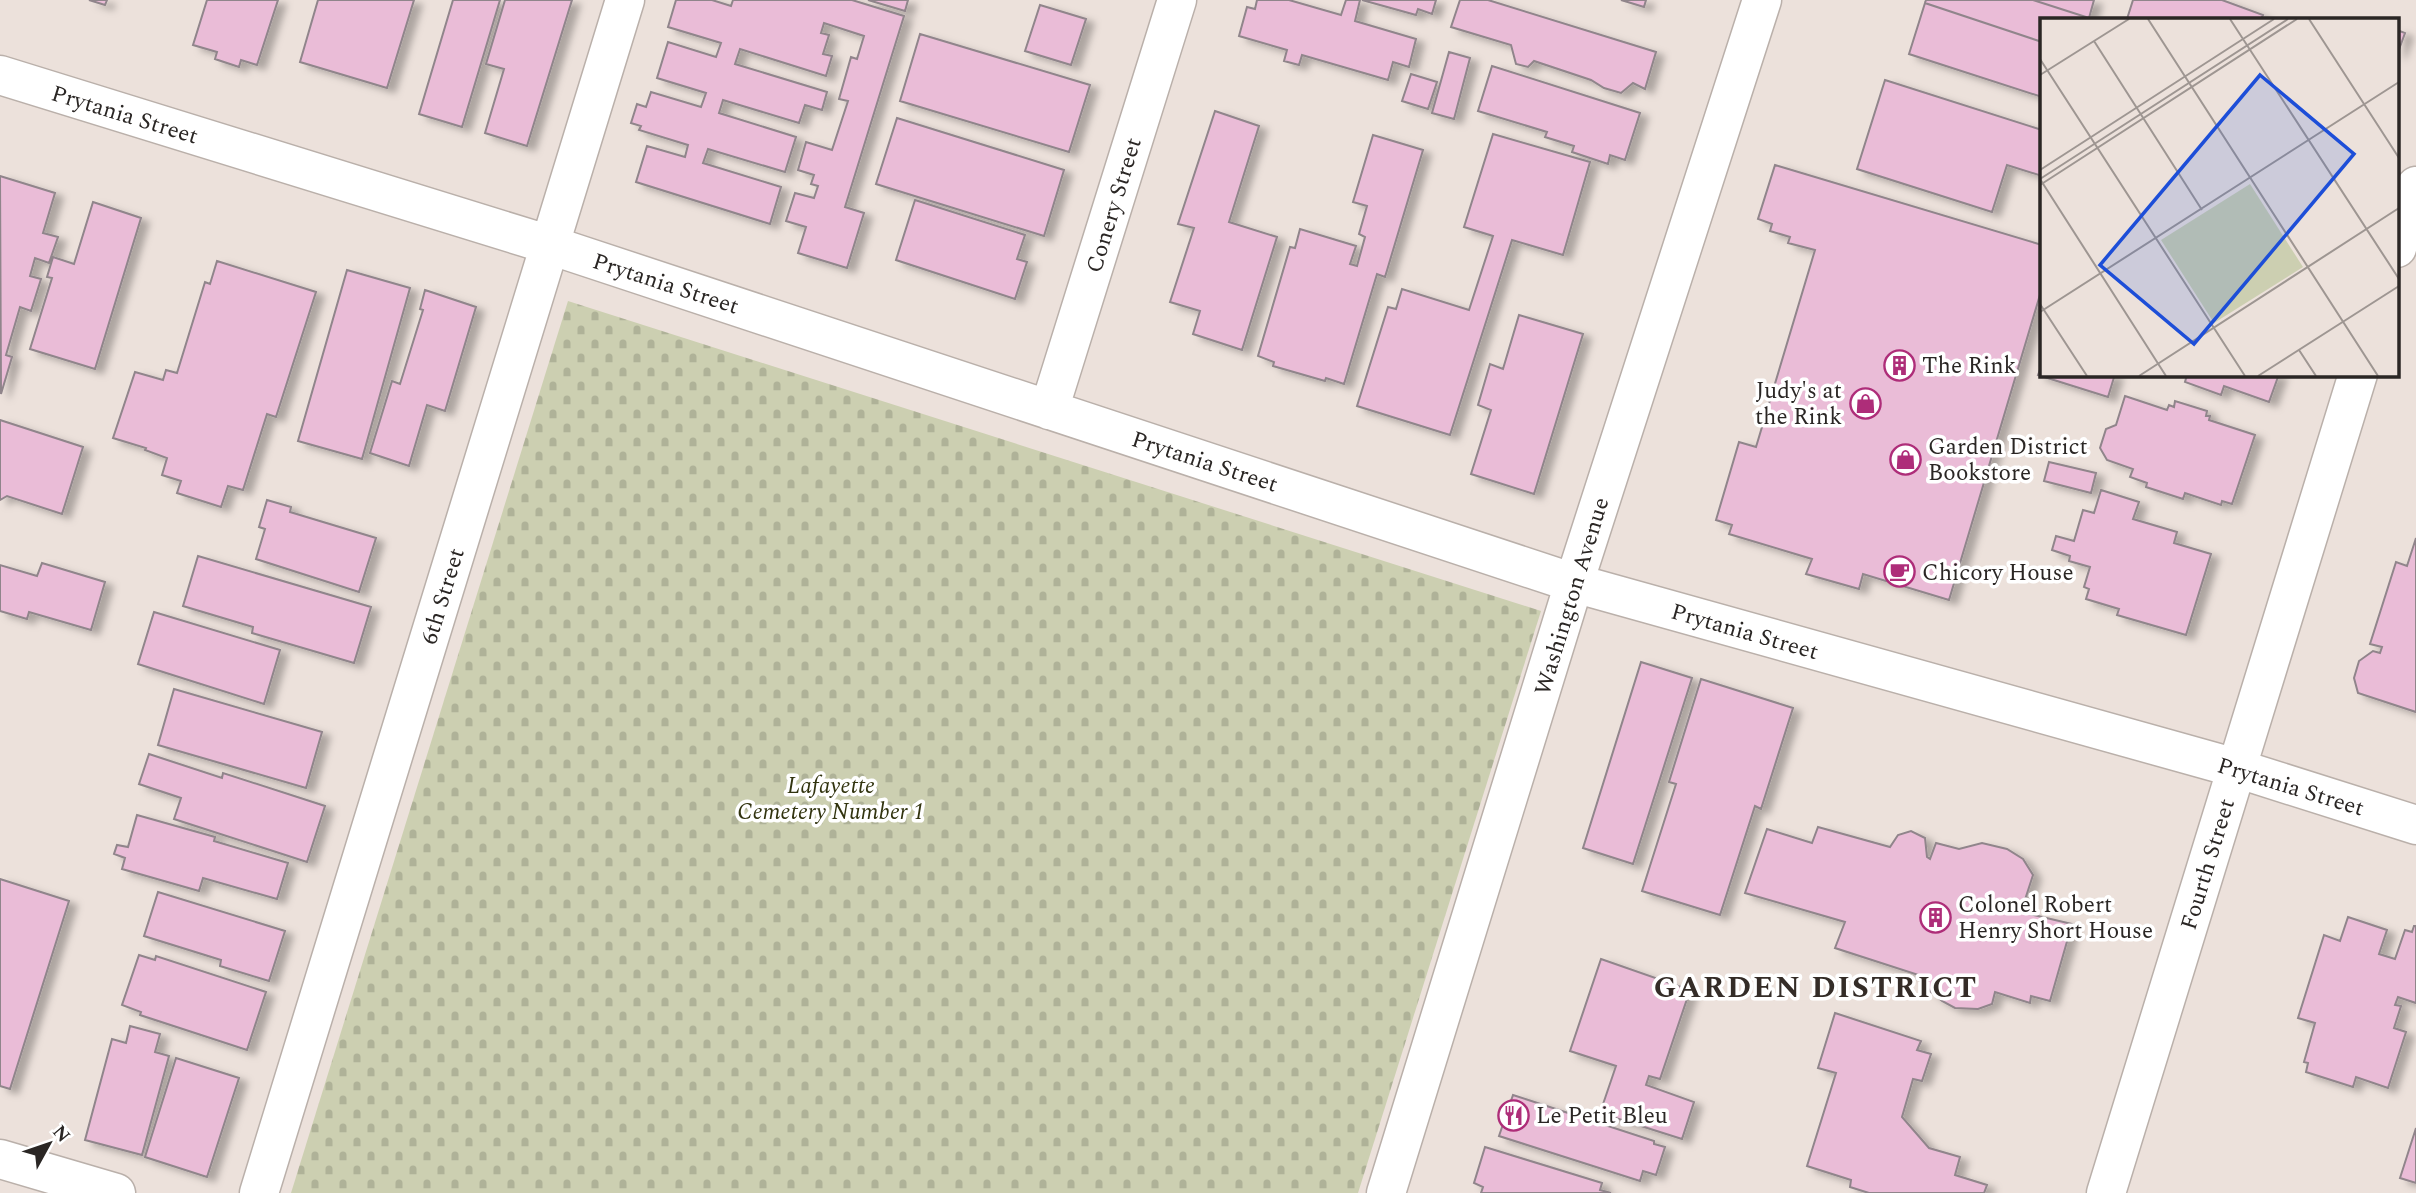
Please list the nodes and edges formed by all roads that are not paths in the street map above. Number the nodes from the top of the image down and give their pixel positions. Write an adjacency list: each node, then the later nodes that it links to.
1 (625, 0): 6 (street, 6th Street)
2 (1177, 0): 9 (street, Conery Street)
3 (1762, 0): 10 (street, Washington Avenue)
4 (0, 75): 6 (street, Prytania Street)
5 (2416, 186): 7 (street)
6 (550, 245): 9 (street, Prytania Street); 15 (street, 6th Street)
7 (2398, 245)
8 (2357, 376): 11 (street, Fourth Street)
9 (1049, 410): 10 (street, Prytania Street)
10 (1574, 583): 11 (street, Prytania Street); 16 (street, Washington Avenue)
11 (2236, 768): 12 (street, Prytania Street); 17 (street, Fourth Street)
12 (2416, 825)
13 (0, 1159): 14 (street)
14 (116, 1193)
15 (259, 1193)
16 (1386, 1193)
17 (2106, 1193)

